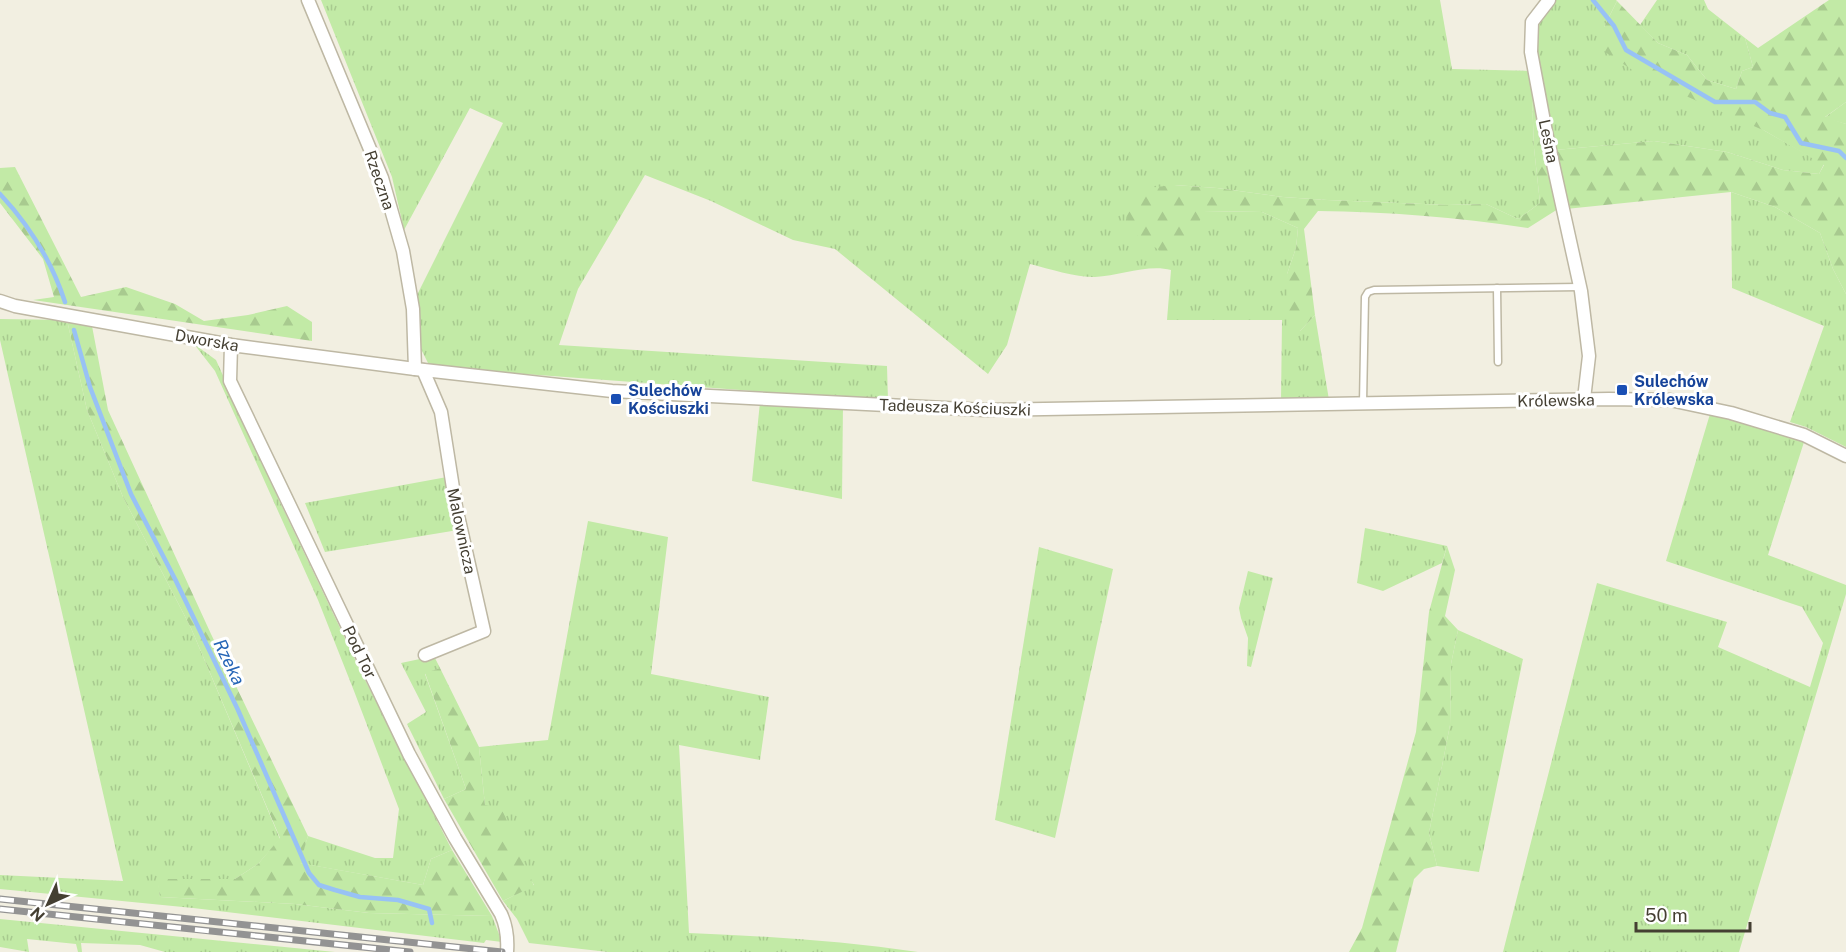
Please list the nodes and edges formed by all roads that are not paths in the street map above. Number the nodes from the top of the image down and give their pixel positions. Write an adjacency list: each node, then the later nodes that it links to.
1 (308, 0): 8 (street, Rzeczna)
2 (1548, 0): 3 (street, Leśna)
3 (1580, 287): 4 (lane); 9 (street, Leśna)
4 (1497, 288): 7 (lane); 11 (lane)
5 (0, 301): 6 (street, Dworska)
6 (231, 345): 8 (street, Dworska); 14 (street, Pod Tor)
7 (1498, 362)
8 (419, 369): 11 (street, Tadeusza Kościuszki); 13 (street, Malownicza)
9 (1584, 399): 10 (street, Królewska); 12 (street, Królewska)
10 (1497, 402): 11 (street, Tadeusza Kościuszki)
11 (1363, 404)
12 (1846, 456)
13 (425, 656)
14 (507, 952)

